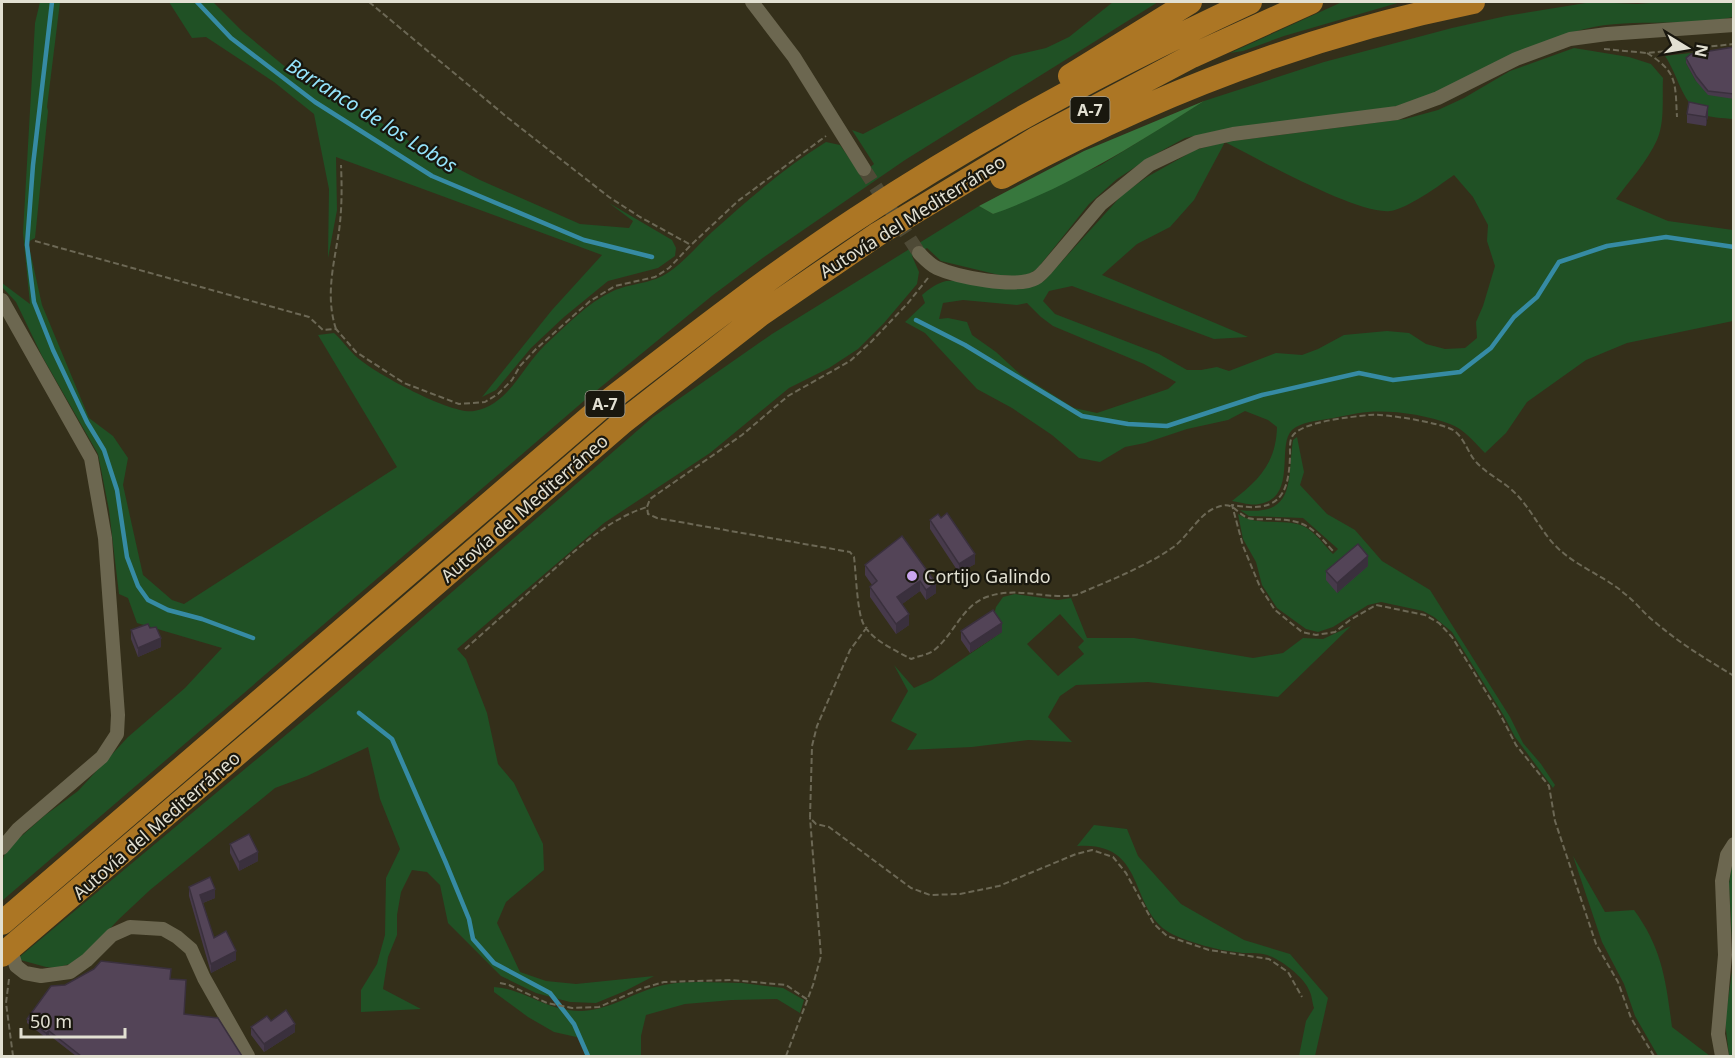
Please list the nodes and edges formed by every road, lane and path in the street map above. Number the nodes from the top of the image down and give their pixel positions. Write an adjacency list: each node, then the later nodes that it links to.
1 (369, 2): 18 (path)
2 (752, 2): 12 (street)
3 (1190, 2): 13 (highway)
4 (1250, 2): 13 (highway, Autovía del Mediterráneo / A-7)
5 (1311, 2): 16 (highway, Autovía del Mediterráneo / A-7)
6 (1473, 2): 16 (highway)
7 (1734, 25): 20 (street)
8 (1734, 44): 10 (path)
9 (1599, 49): 10 (path)
10 (1647, 53): 11 (path)
11 (1677, 117)
12 (838, 127): 15 (street); 18 (path)
13 (993, 134): 33 (highway, Autovía del Mediterráneo / A-7)
14 (341, 165): 22 (path)
15 (864, 169)
16 (878, 234): 34 (highway, Autovía del Mediterráneo / A-7)
17 (35, 241): 22 (path)
18 (691, 245): 22 (path)
19 (919, 254): 20 (street)
20 (935, 268): 24 (path)
21 (2, 300): 31 (street)
22 (336, 329)
23 (1232, 505): 25 (path); 26 (path); 28 (path); 41 (path)
24 (647, 507): 26 (path); 27 (path)
25 (1334, 550)
26 (867, 627): 29 (path)
27 (465, 648)
28 (1734, 676)
29 (810, 818): 36 (path); 37 (path)
30 (1734, 844): 42 (street)
31 (2, 848)
32 (2, 916): 34 (street)
33 (2, 923)
34 (9, 961): 38 (path); 39 (street)
35 (500, 983): 37 (path)
36 (1302, 998)
37 (808, 1000): 40 (path)
38 (13, 1056)
39 (248, 1056)
40 (786, 1056)
41 (1654, 1056)
42 (1722, 1056)

